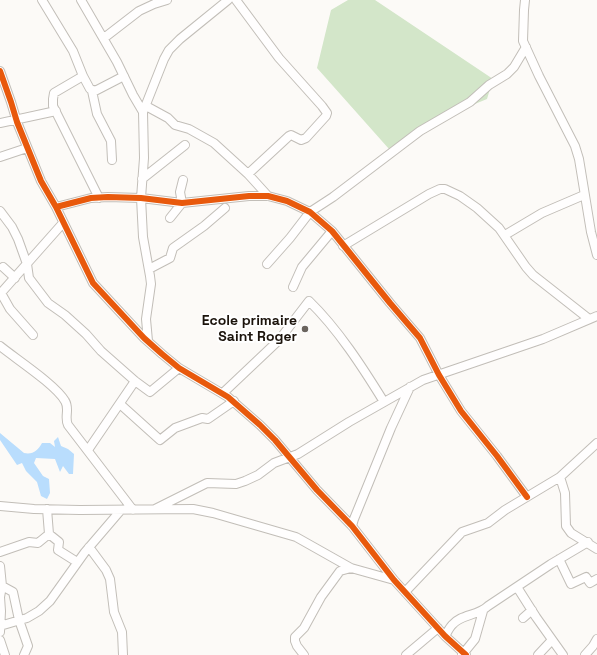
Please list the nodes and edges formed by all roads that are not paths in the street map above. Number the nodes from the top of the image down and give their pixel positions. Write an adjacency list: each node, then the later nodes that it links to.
1 (42, 0): 10 (street)
2 (81, 0): 7 (street)
3 (167, 0): 7 (street)
4 (228, 0): 13 (street)
5 (236, 0): 21 (street)
6 (525, 0): 8 (street)
7 (104, 38): 11 (street)
8 (526, 47): 24 (street); 32 (street)
9 (0, 72): 15 (street)
10 (83, 76): 12 (street); 14 (street)
11 (124, 76): 12 (street); 13 (street)
12 (92, 91): 20 (street)
13 (144, 109): 21 (street); 22 (street)
14 (56, 111): 15 (street); 26 (street)
15 (16, 120): 16 (street); 18 (street)
16 (0, 123)
17 (185, 145): 22 (street)
18 (27, 148): 19 (street); 29 (street)
19 (0, 157)
20 (112, 160)
21 (248, 174): 25 (street)
22 (142, 179): 27 (street)
23 (183, 180): 28 (street)
24 (584, 195): 36 (street); 38 (street)
25 (268, 196): 28 (street); 32 (street)
26 (99, 198): 27 (street); 29 (street)
27 (141, 198): 28 (street); 42 (street)
28 (182, 203): 33 (street)
29 (56, 207): 34 (street)
30 (225, 208): 42 (street)
31 (0, 211): 39 (street)
32 (310, 212): 35 (street); 40 (street)
33 (170, 218)
34 (63, 223): 39 (street); 48 (street)
35 (332, 231): 37 (street); 44 (street)
36 (505, 235): 37 (street); 46 (street)
37 (343, 246): 51 (street)
38 (597, 255)
39 (27, 264): 43 (street); 52 (street)
40 (267, 264)
41 (3, 267): 43 (street)
42 (148, 269): 48 (street)
43 (15, 278): 45 (street)
44 (293, 287)
45 (1, 291): 47 (street)
46 (593, 318): 51 (street)
47 (33, 335)
48 (148, 341): 50 (street)
49 (0, 346): 59 (street)
50 (180, 368): 52 (street); 54 (street)
51 (439, 375): 53 (street); 62 (street)
52 (135, 381): 57 (street)
53 (410, 387): 56 (street); 68 (street)
54 (223, 393): 55 (street); 56 (street)
55 (234, 401): 57 (street); 60 (street)
56 (384, 402): 60 (street)
57 (120, 404): 59 (street)
58 (597, 443): 61 (street)
59 (88, 450): 67 (street)
60 (290, 457): 65 (street); 68 (street)
61 (560, 477): 62 (street); 70 (street)
62 (527, 497): 82 (street)
63 (0, 506): 64 (street)
64 (47, 509): 66 (street); 69 (street)
65 (155, 509): 67 (street); 77 (street)
66 (121, 510): 67 (street); 71 (street)
67 (133, 510)
68 (352, 526): 79 (street)
69 (49, 534): 73 (street); 75 (street)
70 (588, 542): 72 (street); 74 (street)
71 (89, 547): 75 (street); 96 (street)
72 (597, 549)
73 (0, 552)
74 (559, 559): 78 (street); 81 (street)
75 (77, 562): 86 (street)
76 (0, 566): 80 (street)
77 (351, 568): 79 (street); 97 (street)
78 (597, 579)
79 (394, 580): 82 (street)
80 (2, 586): 86 (street); 87 (street)
81 (517, 588): 83 (street); 84 (street)
82 (405, 592): 88 (street)
83 (532, 610): 85 (street); 91 (street)
84 (483, 611): 89 (street); 93 (street)
85 (523, 618)
86 (20, 620): 87 (street); 95 (street)
87 (0, 628)
88 (438, 628): 89 (street); 98 (street)
89 (445, 636): 93 (street)
90 (0, 640): 94 (street)
91 (552, 640): 99 (street); 100 (street)
92 (597, 640): 101 (street)
93 (464, 654)
94 (6, 655)
95 (24, 655)
96 (123, 655)
97 (304, 655)
98 (406, 655)
99 (538, 655)
100 (563, 655)
101 (585, 655)

